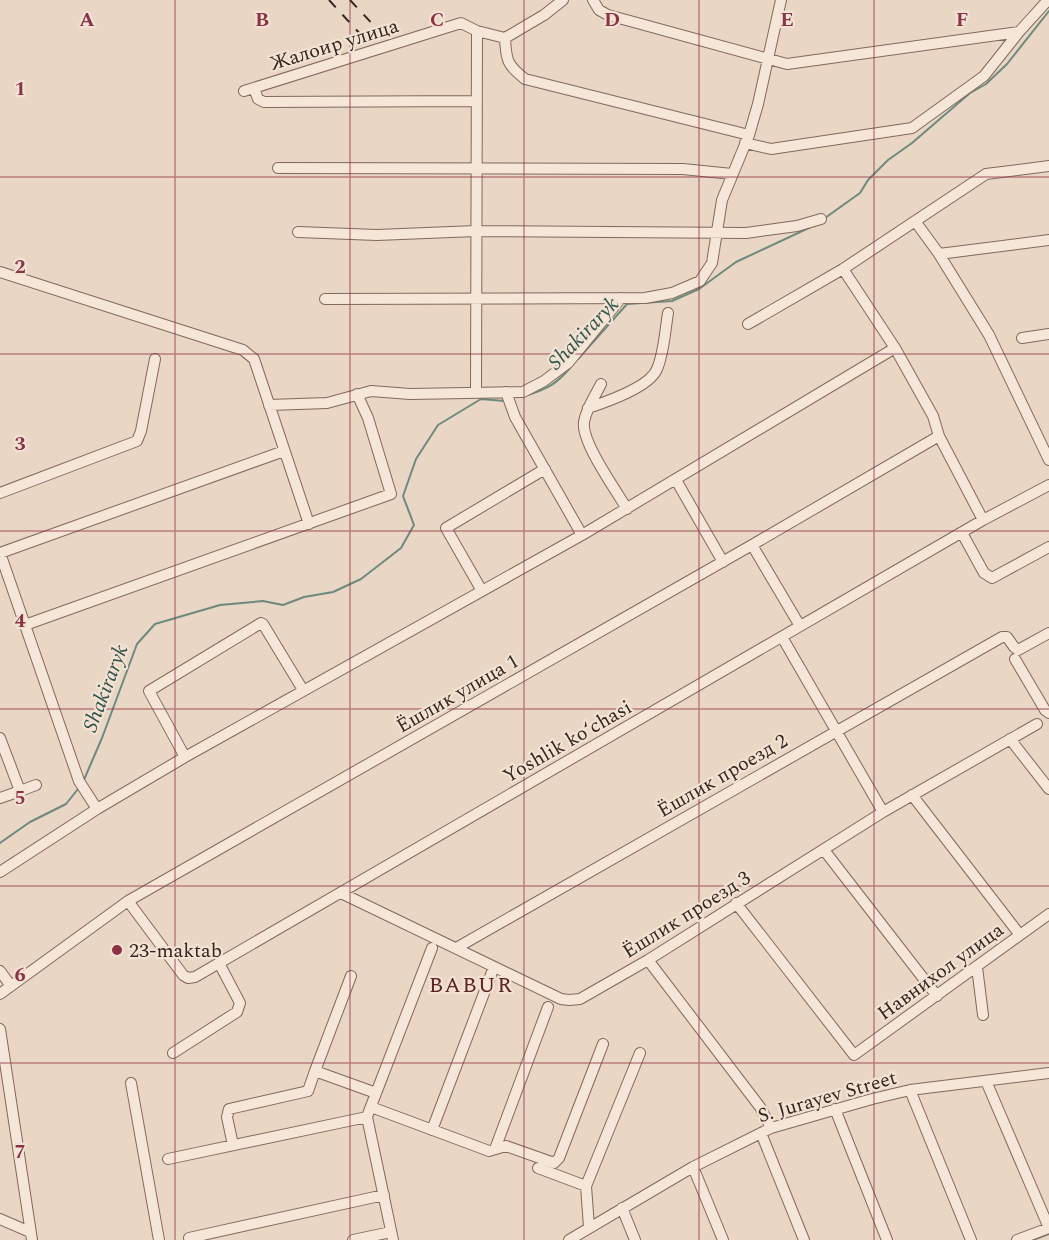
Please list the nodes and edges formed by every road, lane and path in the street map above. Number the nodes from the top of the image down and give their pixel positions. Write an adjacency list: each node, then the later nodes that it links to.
1 (563, 0): 7 (street)
2 (593, 0): 8 (street)
3 (781, 0): 8 (street)
4 (1048, 0): 6 (street)
5 (477, 31): 7 (street, Жалоир улица); 9 (street); 9 (street, Жалоир улица)
6 (1019, 32): 8 (street); 10 (street)
7 (505, 38): 10 (street)
8 (768, 60): 10 (street)
9 (476, 101): 13 (street)
10 (747, 139): 14 (street)
11 (1049, 166): 16 (street)
12 (278, 168): 13 (street)
13 (475, 168): 14 (street); 17 (street)
14 (732, 174): 19 (street)
15 (821, 219): 19 (street)
16 (915, 221): 21 (street); 22 (street)
17 (476, 231): 18 (street); 19 (street); 24 (street)
18 (298, 232)
19 (716, 233): 25 (street)
20 (1049, 240): 21 (street)
21 (939, 254): 41 (street)
22 (843, 269): 28 (street); 31 (street)
23 (0, 272): 37 (street)
24 (476, 298): 25 (street); 26 (street); 34 (street)
25 (621, 298): 36 (street)
26 (325, 299)
27 (668, 313): 38 (street)
28 (748, 324)
29 (1049, 334): 30 (street)
30 (1022, 338)
31 (895, 348): 39 (street); 43 (street)
32 (155, 359): 45 (street)
33 (601, 384): 38 (street)
34 (476, 391): 35 (street); 36 (street)
35 (357, 394): 37 (street); 48 (street)
36 (508, 398): 42 (street)
37 (269, 405): 40 (street)
38 (588, 408): 46 (street)
39 (939, 436): 47 (street); 51 (street, Ёшлик улица 1)
40 (284, 451): 48 (street); 53 (street)
41 (1049, 460)
42 (545, 469): 50 (street); 55 (street)
43 (676, 480): 46 (street); 54 (street)
44 (1049, 485): 47 (street, Yoshlik koʻchasi)
45 (0, 494)
46 (627, 509): 50 (street)
47 (983, 519): 49 (street, Yoshlik koʻchasi)
48 (309, 524): 56 (street)
49 (962, 533): 52 (street); 57 (street, Yoshlik koʻchasi)
50 (582, 535): 55 (street)
51 (752, 545): 54 (street, Ёшлик улица 1); 57 (street)
52 (1049, 547)
53 (0, 553): 56 (street)
54 (723, 562): 78 (street, Ёшлик улица 1)
55 (482, 591): 61 (street)
56 (25, 625): 73 (street)
57 (800, 626): 59 (street, Yoshlik koʻchasi)
58 (1049, 633): 64 (street, Ёшлик проезд 2)
59 (782, 637): 64 (street); 77 (street, Yoshlik koʻchasi)
60 (1015, 659): 62 (street)
61 (303, 690): 67 (street); 67 (street)
62 (1049, 713)
63 (1037, 724): 66 (street, Ёшлик проезд 3)
64 (836, 731): 74 (street); 83 (street, Ёшлик проезд 2)
65 (0, 738): 70 (street)
66 (1010, 739): 69 (street); 71 (street, Ёшлик проезд 3)
67 (185, 757): 73 (street)
68 (36, 785): 70 (street)
69 (1049, 789)
70 (20, 791): 72 (street)
71 (912, 795): 74 (street, Ёшлик проезд 3); 81 (street)
72 (0, 798)
73 (97, 809): 76 (street)
74 (883, 812): 75 (street, Ёшлик проезд 3)
75 (824, 850): 79 (street, Ёшлик проезд 3); 92 (street)
76 (0, 872)
77 (341, 893): 83 (street, Ёшлик проезд 3); 85 (street, Yoshlik koʻchasi)
78 (128, 901): 85 (street, Yoshlik koʻchasi); 90 (street, Ёшлик улица 1)
79 (736, 903): 84 (street, Ёшлик проезд 3); 92 (street, Навнихол улица)
80 (1048, 916): 81 (street, Навнихол улица)
81 (1020, 934): 86 (street, Навнихол улица)
82 (432, 948): 104 (street)
83 (458, 948): 84 (street, Ёшлик проезд 3)
84 (648, 960): 110 (street)
85 (219, 963): 97 (street)
86 (977, 967): 92 (street, Навнихол улица); 94 (street)
87 (0, 971): 90 (street)
88 (492, 972): 109 (street)
89 (351, 976): 99 (street)
90 (11, 986): 91 (street, Ёшлик улица 1)
91 (0, 994)
92 (937, 996)
93 (548, 1007): 112 (street)
94 (983, 1015)
95 (0, 1029): 108 (street)
96 (603, 1044): 112 (street)
97 (173, 1053)
98 (640, 1053): 116 (street)
99 (315, 1071): 104 (street); 111 (street)
100 (1049, 1073): 101 (street, S. Jurayev Street)
101 (986, 1080): 103 (street, S. Jurayev Street); 121 (street)
102 (131, 1083): 125 (street)
103 (910, 1090): 106 (street, S. Jurayev Street); 132 (street)
104 (376, 1093): 107 (street)
105 (0, 1109): 108 (street)
106 (835, 1109): 110 (street, S. Jurayev Street); 131 (street)
107 (369, 1112): 109 (street); 111 (street); 117 (street)
108 (12, 1114): 122 (street)
109 (432, 1130): 112 (street)
110 (766, 1131): 114 (street, S. Jurayev Street); 130 (street)
111 (233, 1145): 113 (street)
112 (495, 1149)
113 (168, 1159)
114 (693, 1167): 118 (street, S. Jurayev Street); 129 (street)
115 (538, 1168): 116 (street)
116 (586, 1186): 120 (street)
117 (384, 1195): 123 (street); 124 (street)
118 (622, 1208): 120 (street, S. Jurayev Street); 128 (street)
119 (0, 1220): 122 (street)
120 (589, 1227): 127 (street, S. Jurayev Street)
121 (1049, 1228): 133 (street)
122 (31, 1236)
123 (392, 1236): 126 (street)
124 (189, 1238)
125 (159, 1240)
126 (353, 1240)
127 (569, 1240)
128 (635, 1240)
129 (723, 1240)
130 (804, 1240)
131 (887, 1240)
132 (971, 1240)
133 (1017, 1240)

